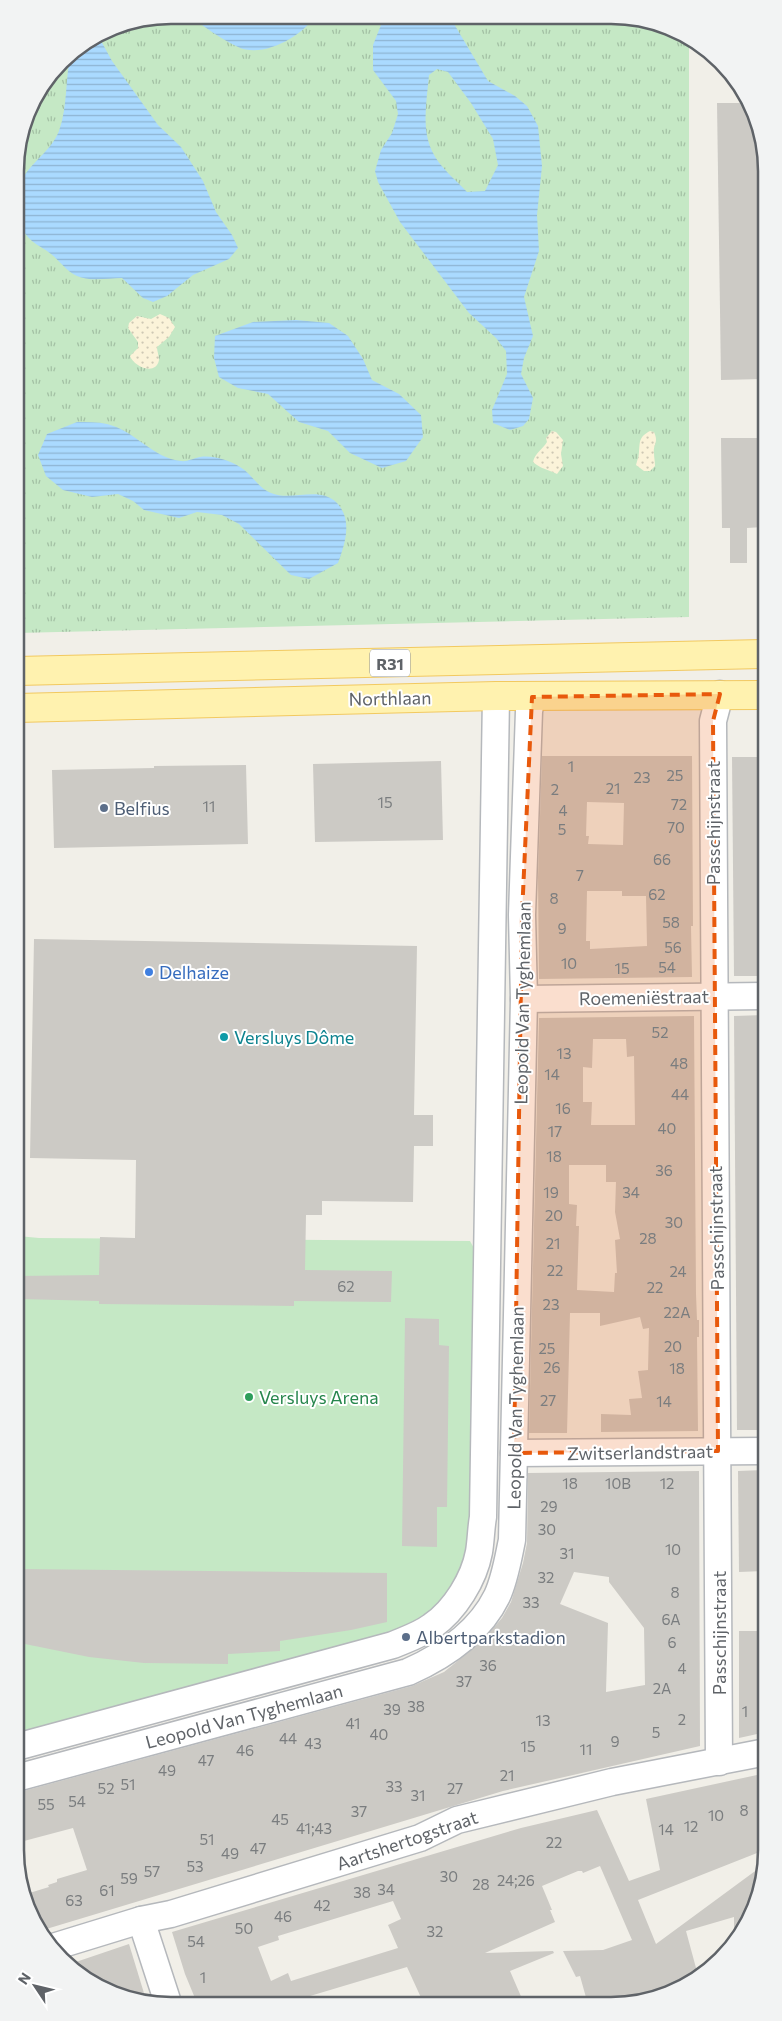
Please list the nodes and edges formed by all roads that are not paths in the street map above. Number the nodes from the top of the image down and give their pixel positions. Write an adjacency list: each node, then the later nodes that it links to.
1 (758, 654): 2 (main road, Northlaan / R31)
2 (24, 671)
3 (720, 694): 4 (main road, Northlaan / R31); 6 (main road, Northlaan / R31); 8 (street, Passchijnstraat)
4 (758, 694)
5 (496, 696): 6 (main road, Northlaan / R31); 7 (main road, Northlaan / R31); 14 (street, Leopold Van Tyghemlaan)
6 (532, 697): 10 (street, Leopold Van Tyghemlaan)
7 (24, 708)
8 (714, 996): 9 (street, Roemeniëstraat); 10 (street, Roemeniëstraat); 11 (street, Passchijnstraat)
9 (758, 996)
10 (524, 999): 13 (street, Leopold Van Tyghemlaan)
11 (718, 1451): 12 (street, Zwitserlandstraat); 13 (street, Zwitserlandstraat); 16 (street, Passchijnstraat)
12 (758, 1451)
13 (514, 1453): 17 (street, Leopold Van Tyghemlaan)
14 (24, 1745)
15 (758, 1754): 16 (street, Aartshertogstraat)
16 (719, 1762): 18 (street, Aartshertogstraat)
17 (24, 1776)
18 (141, 1920): 19 (street, Aartshertogstraat); 20 (street)
19 (59, 1945)
20 (166, 1997)

